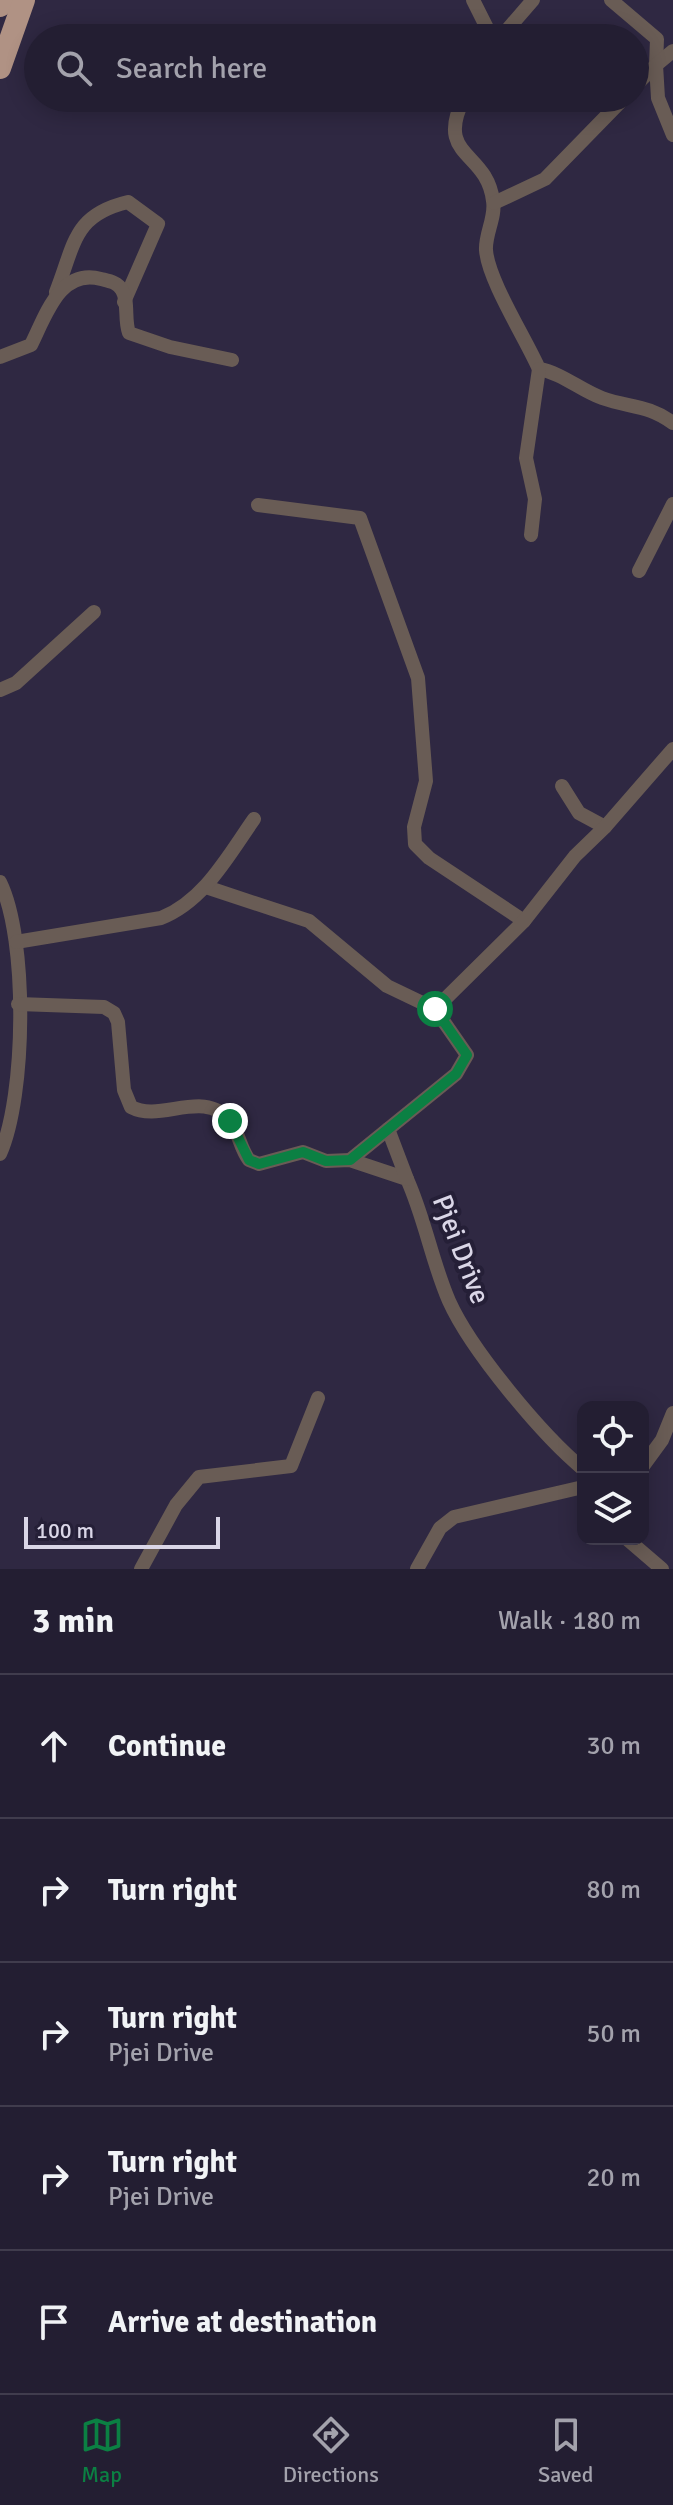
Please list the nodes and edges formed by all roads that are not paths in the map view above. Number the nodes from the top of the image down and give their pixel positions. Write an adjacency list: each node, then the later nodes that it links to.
1 (2, 0): 6 (highway)
2 (24, 0): 13 (highway)
3 (473, 0): 7 (street)
4 (533, 0): 8 (street)
5 (611, 0): 9 (street)
6 (0, 6)
7 (485, 24)
8 (512, 24)
9 (639, 24)
10 (649, 32): 12 (street)
11 (673, 51): 12 (street)
12 (656, 65): 14 (street); 17 (street)
13 (0, 68)
14 (649, 72)
15 (458, 112): 18 (street)
16 (610, 112): 18 (street)
17 (673, 135)
18 (494, 203): 23 (street)
19 (53, 300): 20 (street); 20 (street); 21 (street)
20 (124, 302): 22 (street)
21 (0, 357)
22 (232, 360)
23 (539, 369): 24 (street); 27 (street)
24 (673, 423)
25 (673, 504): 28 (street)
26 (258, 505): 37 (street)
27 (531, 535)
28 (639, 571)
29 (94, 612): 30 (street)
30 (0, 690)
31 (673, 749): 34 (street)
32 (562, 786): 34 (street)
33 (254, 819): 36 (street)
34 (605, 827): 37 (street)
35 (0, 882): 38 (street)
36 (206, 887): 38 (street); 40 (street)
37 (524, 921): 40 (street)
38 (16, 942): 39 (street)
39 (18, 1004): 42 (street); 43 (street, Pjei Drive)
40 (435, 1009): 41 (street)
41 (388, 1129): 43 (street); 44 (street)
42 (0, 1154)
43 (350, 1160): 44 (street, Pjei Drive)
44 (407, 1179): 48 (street, Pjei Drive)
45 (318, 1398): 51 (street)
46 (673, 1413): 47 (street)
47 (649, 1458)
48 (577, 1464)
49 (577, 1488): 52 (street)
50 (634, 1545): 53 (street)
51 (141, 1569)
52 (417, 1569)
53 (662, 1569)

